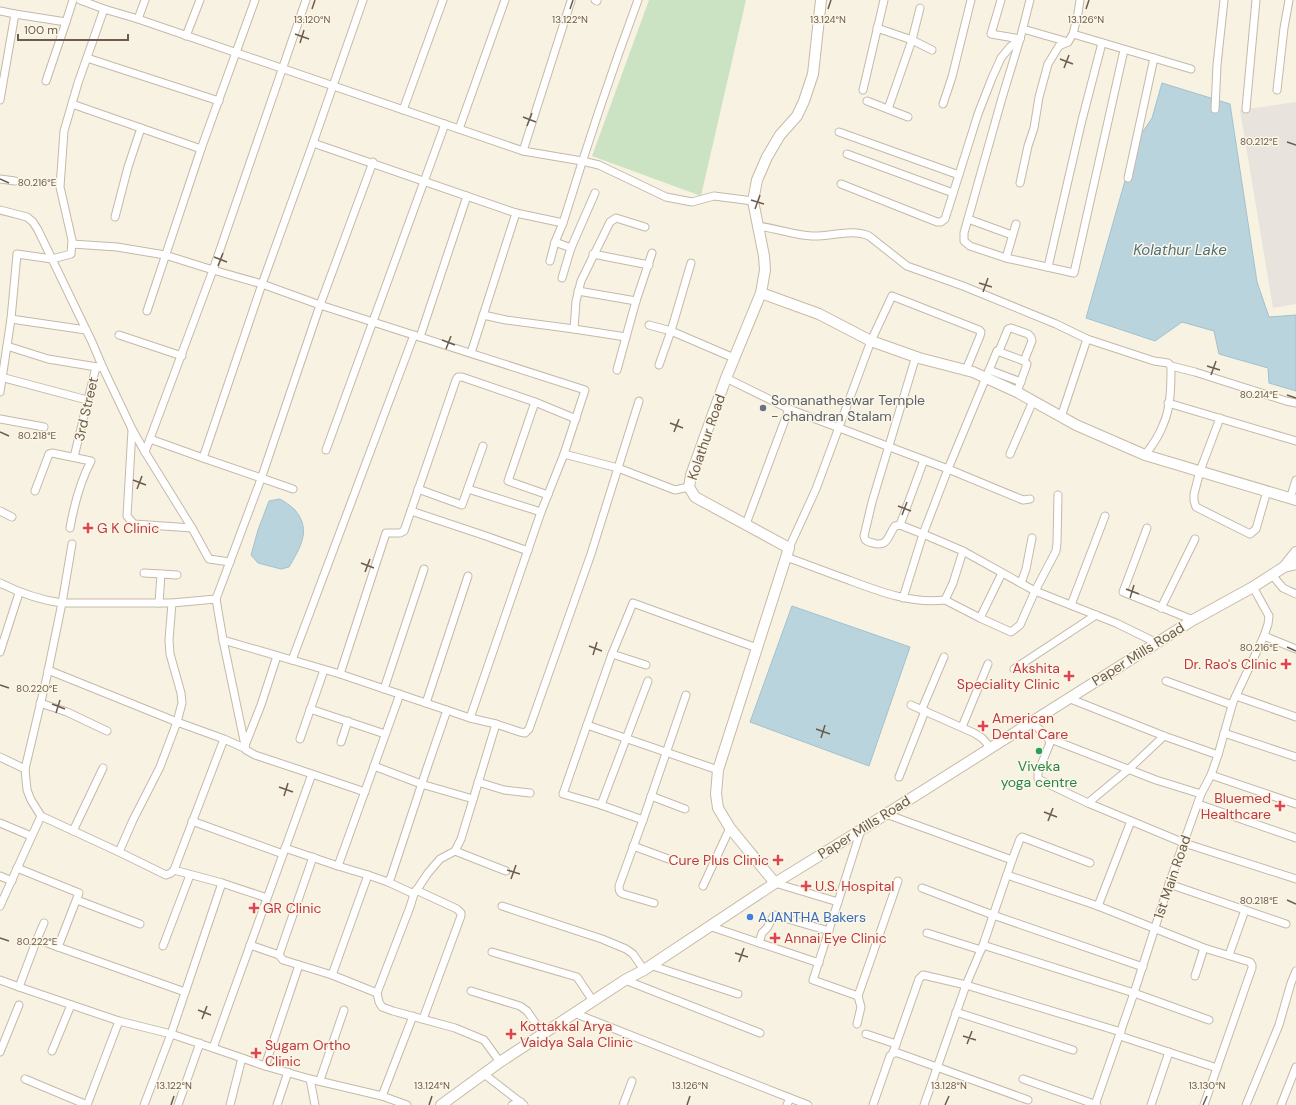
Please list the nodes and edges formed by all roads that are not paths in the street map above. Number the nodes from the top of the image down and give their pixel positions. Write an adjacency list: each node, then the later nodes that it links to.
1 (73, 0): 26 (street)
2 (82, 0): 22 (street)
3 (145, 0): 25 (street)
4 (200, 0): 30 (street)
5 (254, 0): 37 (street)
6 (306, 0): 40 (street)
7 (363, 0): 43 (street)
8 (443, 0): 54 (street)
9 (505, 0): 58 (street)
10 (638, 0): 64 (street)
11 (821, 0): 76 (main road, Kolathur Road)
12 (884, 0): 27 (street)
13 (971, 0): 50 (street)
14 (1001, 0): 31 (street)
15 (1030, 0): 28 (street)
16 (1080, 0): 29 (street)
17 (1224, 0): 53 (street)
18 (1256, 0): 52 (street)
19 (1289, 0): 45 (street)
20 (571, 1): 62 (street)
21 (920, 8): 32 (street)
22 (104, 9): 25 (street); 38 (street)
23 (0, 11): 24 (street)
24 (15, 14): 26 (street); 46 (street)
25 (138, 19): 30 (street)
26 (66, 22): 42 (street)
27 (877, 28): 32 (street); 44 (street)
28 (1023, 29): 31 (street); 33 (street)
29 (1073, 34): 33 (street); 34 (street)
30 (186, 36): 37 (street)
31 (1020, 39): 66 (street); 80 (street)
32 (912, 40): 35 (street); 51 (street)
33 (1068, 42): 71 (street)
34 (1102, 43): 36 (street); 97 (street)
35 (932, 50)
36 (1124, 50): 39 (street); 97 (street)
37 (236, 53): 40 (street); 48 (street)
38 (87, 58): 48 (street); 49 (street)
39 (1154, 58): 41 (street); 67 (street)
40 (282, 68): 43 (street); 98 (street)
41 (1191, 69)
42 (46, 81)
43 (333, 86): 54 (street); 60 (street)
44 (863, 90)
45 (1277, 90)
46 (0, 100)
47 (867, 100): 51 (street)
48 (219, 101): 61 (street)
49 (72, 104): 57 (street); 87 (street)
50 (943, 104)
51 (888, 108): 55 (street)
52 (1246, 108)
53 (1215, 109)
54 (403, 110): 56 (street)
55 (908, 117)
56 (445, 124): 58 (street); 70 (street)
57 (141, 128): 61 (street); 79 (street)
58 (459, 129): 62 (street)
59 (840, 132): 66 (street)
60 (313, 143): 65 (street); 100 (street)
61 (201, 149): 91 (street)
62 (523, 151): 64 (street)
63 (847, 154): 74 (street)
64 (582, 161): 76 (street); 81 (street)
65 (373, 162): 70 (street); 104 (street)
66 (959, 175): 74 (street)
67 (1128, 178)
68 (0, 179): 69 (street)
69 (15, 181)
70 (424, 181): 75 (street); 108 (street)
71 (1020, 183)
72 (840, 184): 74 (street)
73 (595, 193): 88 (street)
74 (953, 193)
75 (467, 196): 78 (street); 114 (street)
76 (753, 202): 83 (main road, Kolathur Road)
77 (0, 210): 93 (street)
78 (516, 213): 81 (street); 106 (street)
79 (115, 217)
80 (968, 219): 85 (street); 92 (street)
81 (563, 222): 86 (street)
82 (1016, 224): 85 (street)
83 (757, 226): 102 (main road, Kolathur Road); 116 (street)
84 (645, 227): 90 (street)
85 (1012, 235): 92 (street)
86 (555, 242): 88 (street); 94 (street)
87 (72, 244): 91 (street); 93 (street)
88 (571, 248): 99 (street)
89 (652, 253): 96 (street)
90 (593, 254): 96 (street); 101 (street)
91 (165, 255): 98 (street); 105 (street)
92 (1006, 258): 97 (street)
93 (52, 259): 107 (street); 111 (street)
94 (550, 261)
95 (691, 263): 112 (street)
96 (649, 265): 103 (street)
97 (1048, 267)
98 (213, 270): 100 (street); 121 (street)
99 (562, 278)
100 (262, 284): 104 (street); 161 (street)
101 (578, 290): 103 (street); 110 (street)
102 (761, 293): 117 (main road); 123 (main road, Kolathur Road)
103 (636, 301): 115 (street)
104 (320, 306): 108 (street); 166 (street)
105 (147, 311)
106 (483, 315): 110 (street); 120 (street)
107 (11, 319): 111 (street); 118 (street)
108 (373, 322): 114 (street); 155 (street)
109 (649, 325): 112 (street)
110 (574, 329): 115 (street)
111 (86, 330): 127 (street)
112 (671, 331): 123 (street); 125 (street)
113 (119, 335): 121 (street)
114 (417, 336): 120 (street); 233 (street)
115 (626, 337): 128 (street)
116 (1087, 339): 126 (street); 144 (street)
117 (871, 341): 122 (main road); 129 (street); 150 (street)
118 (7, 346): 127 (street); 131 (street)
119 (999, 351): 124 (street); 124 (street); 130 (street)
120 (471, 353): 147 (street)
121 (182, 356): 151 (street)
122 (916, 356): 129 (main road); 154 (street)
123 (734, 358): 132 (main road, Kolathur Road)
124 (1024, 361): 134 (street)
125 (659, 365)
126 (1171, 366): 141 (street); 142 (street)
127 (99, 368): 137 (street, 3rd Street); 149 (street)
128 (617, 370)
129 (966, 370): 130 (main road)
130 (988, 374): 133 (main road); 164 (street)
131 (2, 377): 135 (street); 137 (street)
132 (726, 378): 143 (street); 168 (main road, Kolathur Road)
133 (1004, 378): 134 (street); 136 (main road)
134 (1021, 382): 136 (street)
135 (0, 392)
136 (1017, 392): 140 (main road)
137 (87, 400): 160 (street, 3rd Street)
138 (639, 401): 163 (street)
139 (535, 402): 147 (street); 170 (street); 174 (street)
140 (1033, 402): 144 (main road); 158 (street)
141 (1168, 403): 145 (street); 159 (street)
142 (1296, 403)
143 (789, 410): 150 (street); 183 (street)
144 (1061, 417): 159 (main road)
145 (1220, 418): 152 (street); 165 (street)
146 (0, 419): 148 (street)
147 (576, 419): 157 (street)
148 (44, 427)
149 (132, 429): 156 (street); 186 (street)
150 (839, 429): 154 (street); 194 (street)
151 (150, 439): 156 (street); 161 (street)
152 (1296, 441)
153 (483, 446): 171 (street)
154 (889, 448): 162 (street); 184 (street)
155 (326, 450)
156 (145, 452): 186 (street)
157 (564, 454): 163 (street); 174 (street)
158 (1010, 454)
159 (1145, 455): 165 (main road)
160 (74, 457): 172 (street); 185 (street)
161 (203, 458): 166 (street)
162 (924, 460): 164 (street); 184 (street)
163 (618, 468): 168 (street); 259 (street)
164 (948, 469): 176 (street); 188 (street)
165 (1200, 471): 173 (main road); 173 (street)
166 (261, 479): 169 (street); 196 (street)
167 (1296, 480): 177 (street)
168 (689, 487): 183 (main road, Kolathur Road)
169 (293, 489)
170 (418, 489): 171 (street); 178 (street)
171 (468, 489): 180 (street)
172 (35, 491)
173 (1267, 491): 177 (main road)
174 (548, 495): 180 (street)
175 (1058, 495): 209 (street)
176 (1030, 499)
177 (1293, 499)
178 (411, 510): 192 (street); 239 (street)
179 (0, 511): 182 (street)
180 (542, 512): 192 (street)
181 (1105, 516): 218 (street)
182 (12, 517)
183 (746, 524): 194 (main road, Kolathur Road)
184 (900, 525): 188 (street)
185 (70, 528)
186 (192, 528): 196 (street)
187 (1147, 528): 219 (street)
188 (923, 534): 193 (street); 212 (street)
189 (1032, 538): 207 (street)
190 (1195, 539): 219 (street)
191 (72, 544): 215 (street)
192 (528, 551): 255 (street)
193 (963, 551): 201 (street); 214 (street)
194 (787, 552): 212 (street); 227 (main road)
195 (1296, 552): 198 (main road)
196 (230, 562): 213 (street)
197 (1296, 564): 198 (main road, Paper Mills Road)
198 (1284, 567): 204 (main road, Paper Mills Road)
199 (424, 569): 242 (street)
200 (144, 573): 202 (street)
201 (1002, 573): 207 (street); 221 (street)
202 (161, 574): 203 (street); 216 (street)
203 (176, 575)
204 (1272, 575): 208 (main road, Paper Mills Road); 211 (street)
205 (468, 576): 248 (street)
206 (0, 583): 210 (street)
207 (1021, 583): 209 (street)
208 (1253, 587): 222 (main road, Paper Mills Road); 224 (street, 1st Main Road)
209 (1035, 590): 218 (street); 221 (street)
210 (19, 593): 215 (street); 223 (street)
211 (1296, 594)
212 (903, 598): 214 (street)
213 (216, 599): 217 (street); 225 (street)
214 (945, 600): 221 (street)
215 (62, 603): 216 (street); 237 (street)
216 (159, 603): 217 (street)
217 (172, 603): 257 (street)
218 (1071, 605): 220 (street)
219 (1161, 608): 222 (street)
220 (1096, 615): 226 (street); 236 (street)
221 (980, 618)
222 (1193, 620): 226 (main road, Paper Mills Road)
223 (3, 634): 229 (street)
224 (1264, 636): 228 (street); 245 (street, 1st Main Road)
225 (223, 640): 231 (street); 271 (street)
226 (1157, 643): 246 (main road, Paper Mills Road)
227 (757, 648): 230 (street); 281 (main road)
228 (1296, 648)
229 (0, 652)
230 (612, 654): 235 (street); 260 (street)
231 (277, 656): 233 (street); 271 (street)
232 (944, 657): 253 (street)
233 (292, 660): 238 (street)
234 (988, 664): 261 (street)
235 (646, 665)
236 (1014, 669)
237 (48, 670): 247 (street); 257 (street)
238 (324, 670): 239 (street); 251 (street)
239 (340, 674): 242 (street)
240 (1166, 681): 250 (street)
241 (648, 682): 269 (street)
242 (384, 689): 243 (street)
243 (400, 694): 248 (street); 264 (street)
244 (686, 695): 273 (street)
245 (1236, 696): 250 (street, 1st Main Road); 254 (street)
246 (1068, 698): 258 (main road, Paper Mills Road); 265 (street)
247 (40, 703): 262 (street); 279 (street)
248 (426, 703): 252 (street)
249 (911, 705): 253 (street)
250 (1232, 705): 263 (street, 1st Main Road)
251 (310, 709): 256 (street); 268 (street)
252 (447, 710): 255 (street); 286 (street)
253 (923, 710): 261 (street); 284 (street)
254 (1296, 717)
255 (470, 718): 259 (street)
256 (348, 721): 264 (street); 270 (street)
257 (177, 722): 267 (street); 312 (street)
258 (1032, 722): 266 (street); 272 (main road, Paper Mills Road)
259 (496, 724): 285 (street)
260 (587, 725): 269 (street); 295 (street)
261 (962, 728): 272 (street)
262 (107, 731)
263 (1224, 733): 274 (street, 1st Main Road); 276 (street)
264 (385, 734): 277 (street)
265 (1164, 736): 274 (street); 280 (street)
266 (1048, 738): 280 (street); 292 (street)
267 (224, 739): 271 (street); 300 (street)
268 (300, 739)
269 (627, 739): 273 (street); 295 (street)
270 (341, 742)
271 (244, 748): 282 (street)
272 (991, 748): 297 (main road, Paper Mills Road)
273 (666, 752): 281 (street); 290 (street)
274 (1218, 755): 283 (street, 1st Main Road)
275 (0, 757): 279 (street)
276 (1296, 757)
277 (374, 766): 286 (street); 287 (street)
278 (103, 768): 305 (street)
279 (24, 769): 298 (street)
280 (1129, 769): 289 (street); 292 (street)
281 (718, 770): 303 (main road)
282 (312, 774): 287 (street); 310 (street)
283 (1211, 775): 289 (street, 1st Main Road); 294 (street)
284 (899, 777)
285 (478, 782): 288 (street); 291 (street)
286 (421, 784): 291 (street); 328 (street)
287 (365, 792): 317 (street)
288 (530, 793)
289 (1201, 794): 293 (street, 1st Main Road)
290 (651, 796): 296 (street); 299 (street)
291 (473, 799): 311 (street)
292 (1088, 803): 301 (street)
293 (1198, 804): 307 (street); 308 (street, 1st Main Road)
294 (1296, 804)
295 (601, 805): 299 (street)
296 (685, 809)
297 (886, 814): 304 (main road, Paper Mills Road); 314 (street)
298 (41, 816): 305 (street); 306 (street)
299 (643, 820): 309 (street)
300 (192, 821): 310 (street); 319 (street)
301 (1131, 821): 308 (street); 341 (street)
302 (0, 823): 306 (street)
303 (730, 828): 330 (main road); 332 (street)
304 (861, 830): 330 (main road, Paper Mills Road); 337 (street)
305 (73, 831): 312 (street)
306 (31, 836): 318 (street)
307 (1296, 838)
308 (1184, 843): 325 (street); 331 (street, 1st Main Road)
309 (633, 846): 315 (street); 338 (street)
310 (284, 851): 313 (street); 335 (street)
311 (455, 851): 320 (street); 334 (street)
312 (119, 852): 319 (street)
313 (313, 857): 317 (street); 360 (street)
314 (1012, 860): 316 (street); 323 (street)
315 (674, 861)
316 (1090, 863)
317 (338, 866): 321 (street)
318 (17, 868): 326 (street); 336 (street)
319 (174, 870): 322 (street)
320 (506, 871)
321 (368, 874): 328 (street); 366 (street)
322 (190, 875): 329 (street); 354 (street)
323 (1007, 875): 341 (street); 343 (street)
324 (0, 876): 326 (street)
325 (1296, 879)
326 (12, 881): 339 (street)
327 (898, 881): 377 (street)
328 (388, 882): 334 (street)
329 (222, 883): 335 (street); 373 (street)
330 (775, 883): 337 (street); 347 (main road, Paper Mills Road)
331 (1169, 884): 342 (street); 348 (street, 1st Main Road)
332 (703, 886)
333 (922, 888): 343 (street)
334 (415, 892): 374 (street); 385 (street)
335 (267, 898): 353 (street)
336 (77, 900): 345 (street); 355 (street)
337 (838, 902): 349 (street)
338 (654, 903)
339 (0, 906)
340 (502, 906): 363 (street)
341 (1098, 906): 348 (street)
342 (1246, 910): 346 (street); 359 (street)
343 (993, 915): 356 (street); 364 (street)
344 (44, 923): 351 (street)
345 (140, 924)
346 (1286, 924)
347 (709, 926): 352 (street); 363 (main road, Paper Mills Road)
348 (1155, 928): 357 (street); 364 (street, 1st Main Road)
349 (829, 931): 352 (street); 361 (street)
350 (927, 933): 356 (street)
351 (37, 939): 355 (street); 371 (street)
352 (759, 943): 361 (street)
353 (250, 945): 360 (street); 396 (street)
354 (163, 946)
355 (58, 947): 373 (street)
356 (982, 947): 370 (street); 375 (street)
357 (1204, 948): 359 (street); 367 (street)
358 (492, 952): 378 (street)
359 (1229, 955): 407 (street)
360 (279, 956): 362 (street)
361 (818, 963): 377 (street)
362 (299, 965): 366 (street); 404 (street)
363 (647, 967): 369 (main road, Paper Mills Road); 376 (street)
364 (1143, 967): 375 (street, 1st Main Road)
365 (1296, 971): 435 (street)
366 (332, 975): 374 (street)
367 (1195, 976)
368 (0, 980): 371 (street)
369 (625, 980): 378 (main road, Paper Mills Road); 389 (street)
370 (966, 985): 382 (street); 393 (street); 395 (street)
371 (19, 988): 380 (street)
372 (471, 991): 391 (street)
373 (185, 992): 390 (street)
374 (377, 993): 384 (street)
375 (1134, 993): 386 (street); 393 (street, 1st Main Road)
376 (738, 994)
377 (858, 996): 388 (street)
378 (593, 1001): 383 (main road, Paper Mills Road)
379 (19, 1005): 399 (street)
380 (71, 1005): 387 (street); 398 (street)
381 (344, 1010): 413 (street)
382 (956, 1012): 397 (street); 405 (street)
383 (574, 1013): 391 (main road, Paper Mills Road); 417 (street)
384 (413, 1016): 385 (street); 415 (street)
385 (423, 1019): 403 (street)
386 (1209, 1020)
387 (119, 1021): 390 (street); 419 (street)
388 (857, 1024)
389 (760, 1033)
390 (171, 1034): 394 (street); 420 (street)
391 (543, 1034): 403 (main road, Paper Mills Road)
392 (866, 1034): 395 (street)
393 (1120, 1034): 400 (street); 432 (street, 1st Main Road)
394 (200, 1043): 396 (street); 421 (street)
395 (896, 1044): 401 (street)
396 (213, 1048): 402 (street)
397 (1073, 1050)
398 (52, 1051)
399 (0, 1052)
400 (1169, 1052): 407 (street); 433 (street)
401 (893, 1053): 405 (street); 430 (street)
402 (242, 1058): 404 (street); 422 (street)
403 (500, 1062): 409 (main road, Paper Mills Road)
404 (265, 1066): 408 (street)
405 (937, 1067): 416 (street); 431 (street)
406 (1296, 1067): 436 (street)
407 (1217, 1068): 434 (street)
408 (288, 1072): 411 (street); 423 (street)
409 (484, 1074): 418 (street); 426 (main road, Paper Mills Road)
410 (25, 1079): 419 (street)
411 (310, 1079): 413 (street); 424 (street)
412 (1023, 1079): 432 (street)
413 (320, 1080): 415 (street)
414 (632, 1081): 428 (street)
415 (382, 1096): 425 (street)
416 (1028, 1100)
417 (789, 1102): 429 (street)
418 (522, 1104): 427 (street)
419 (87, 1105)
420 (144, 1105)
421 (178, 1105)
422 (230, 1105)
423 (277, 1105)
424 (315, 1105)
425 (407, 1105)
426 (441, 1105)
427 (512, 1105)
428 (622, 1105)
429 (808, 1105)
430 (873, 1105)
431 (924, 1105)
432 (1096, 1105)
433 (1151, 1105)
434 (1204, 1105)
435 (1246, 1105)
436 (1281, 1105)

